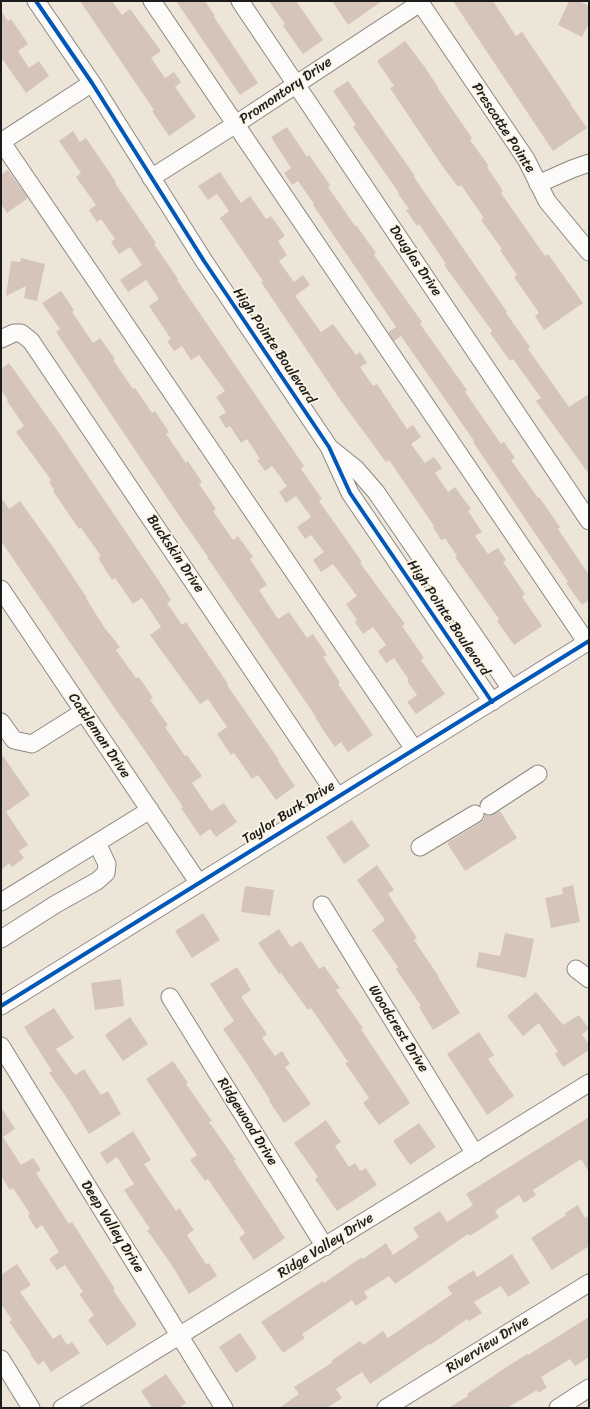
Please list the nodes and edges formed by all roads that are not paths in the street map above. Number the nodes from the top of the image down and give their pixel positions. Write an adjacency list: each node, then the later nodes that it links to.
1 (36, 1): 5 (street, High Pointe Boulevard)
2 (152, 1): 7 (street)
3 (240, 1): 6 (street, Douglas Drive)
4 (420, 2): 6 (street, Promontory Drive); 11 (street, Prescotte Pointe)
5 (92, 83): 8 (street); 10 (street, High Pointe Boulevard)
6 (296, 84): 7 (street, Promontory Drive); 15 (street, Douglas Drive)
7 (236, 124): 10 (street, Promontory Drive); 17 (street)
8 (1, 141): 22 (street)
9 (589, 163): 11 (street)
10 (151, 178): 14 (street, High Pointe Boulevard)
11 (538, 184): 12 (street, Prescotte Pointe)
12 (589, 252)
13 (1, 339): 24 (street, Buckskin Drive)
14 (329, 447): 18 (street, High Pointe Boulevard); 19 (street, High Pointe Boulevard)
15 (589, 522)
16 (1, 589): 20 (street, Cattleman Drive)
17 (588, 642): 18 (street, Taylor Burk Drive)
18 (511, 689): 19 (street, Taylor Burk Drive)
19 (492, 702): 22 (street, Taylor Burk Drive)
20 (83, 712): 21 (street); 25 (street, Cattleman Drive)
21 (1, 722)
22 (414, 749): 24 (street, Taylor Burk Drive)
23 (538, 774): 27 (street)
24 (337, 796): 28 (street, Taylor Burk Drive)
25 (150, 810): 26 (street); 28 (street, Cattleman Drive)
26 (97, 843): 29 (street); 31 (street)
27 (420, 847)
28 (198, 882): 33 (street, Taylor Burk Drive)
29 (1, 902)
30 (322, 905): 36 (street, Woodcrest Drive)
31 (1, 939)
32 (170, 997): 37 (street, Ridgewood Drive)
33 (1, 1006)
34 (1, 1046): 39 (street, Deep Valley Drive)
35 (589, 1083): 36 (street, Ridge Valley Drive)
36 (475, 1154): 37 (street, Ridge Valley Drive)
37 (325, 1246): 39 (street, Ridge Valley Drive)
38 (589, 1283): 45 (street, Riverview Drive)
39 (180, 1336): 43 (street, Ridge Valley Drive); 44 (street, Deep Valley Drive)
40 (1, 1359): 42 (street)
41 (589, 1388): 46 (street)
42 (31, 1408)
43 (62, 1408)
44 (224, 1408)
45 (386, 1408)
46 (558, 1408)

